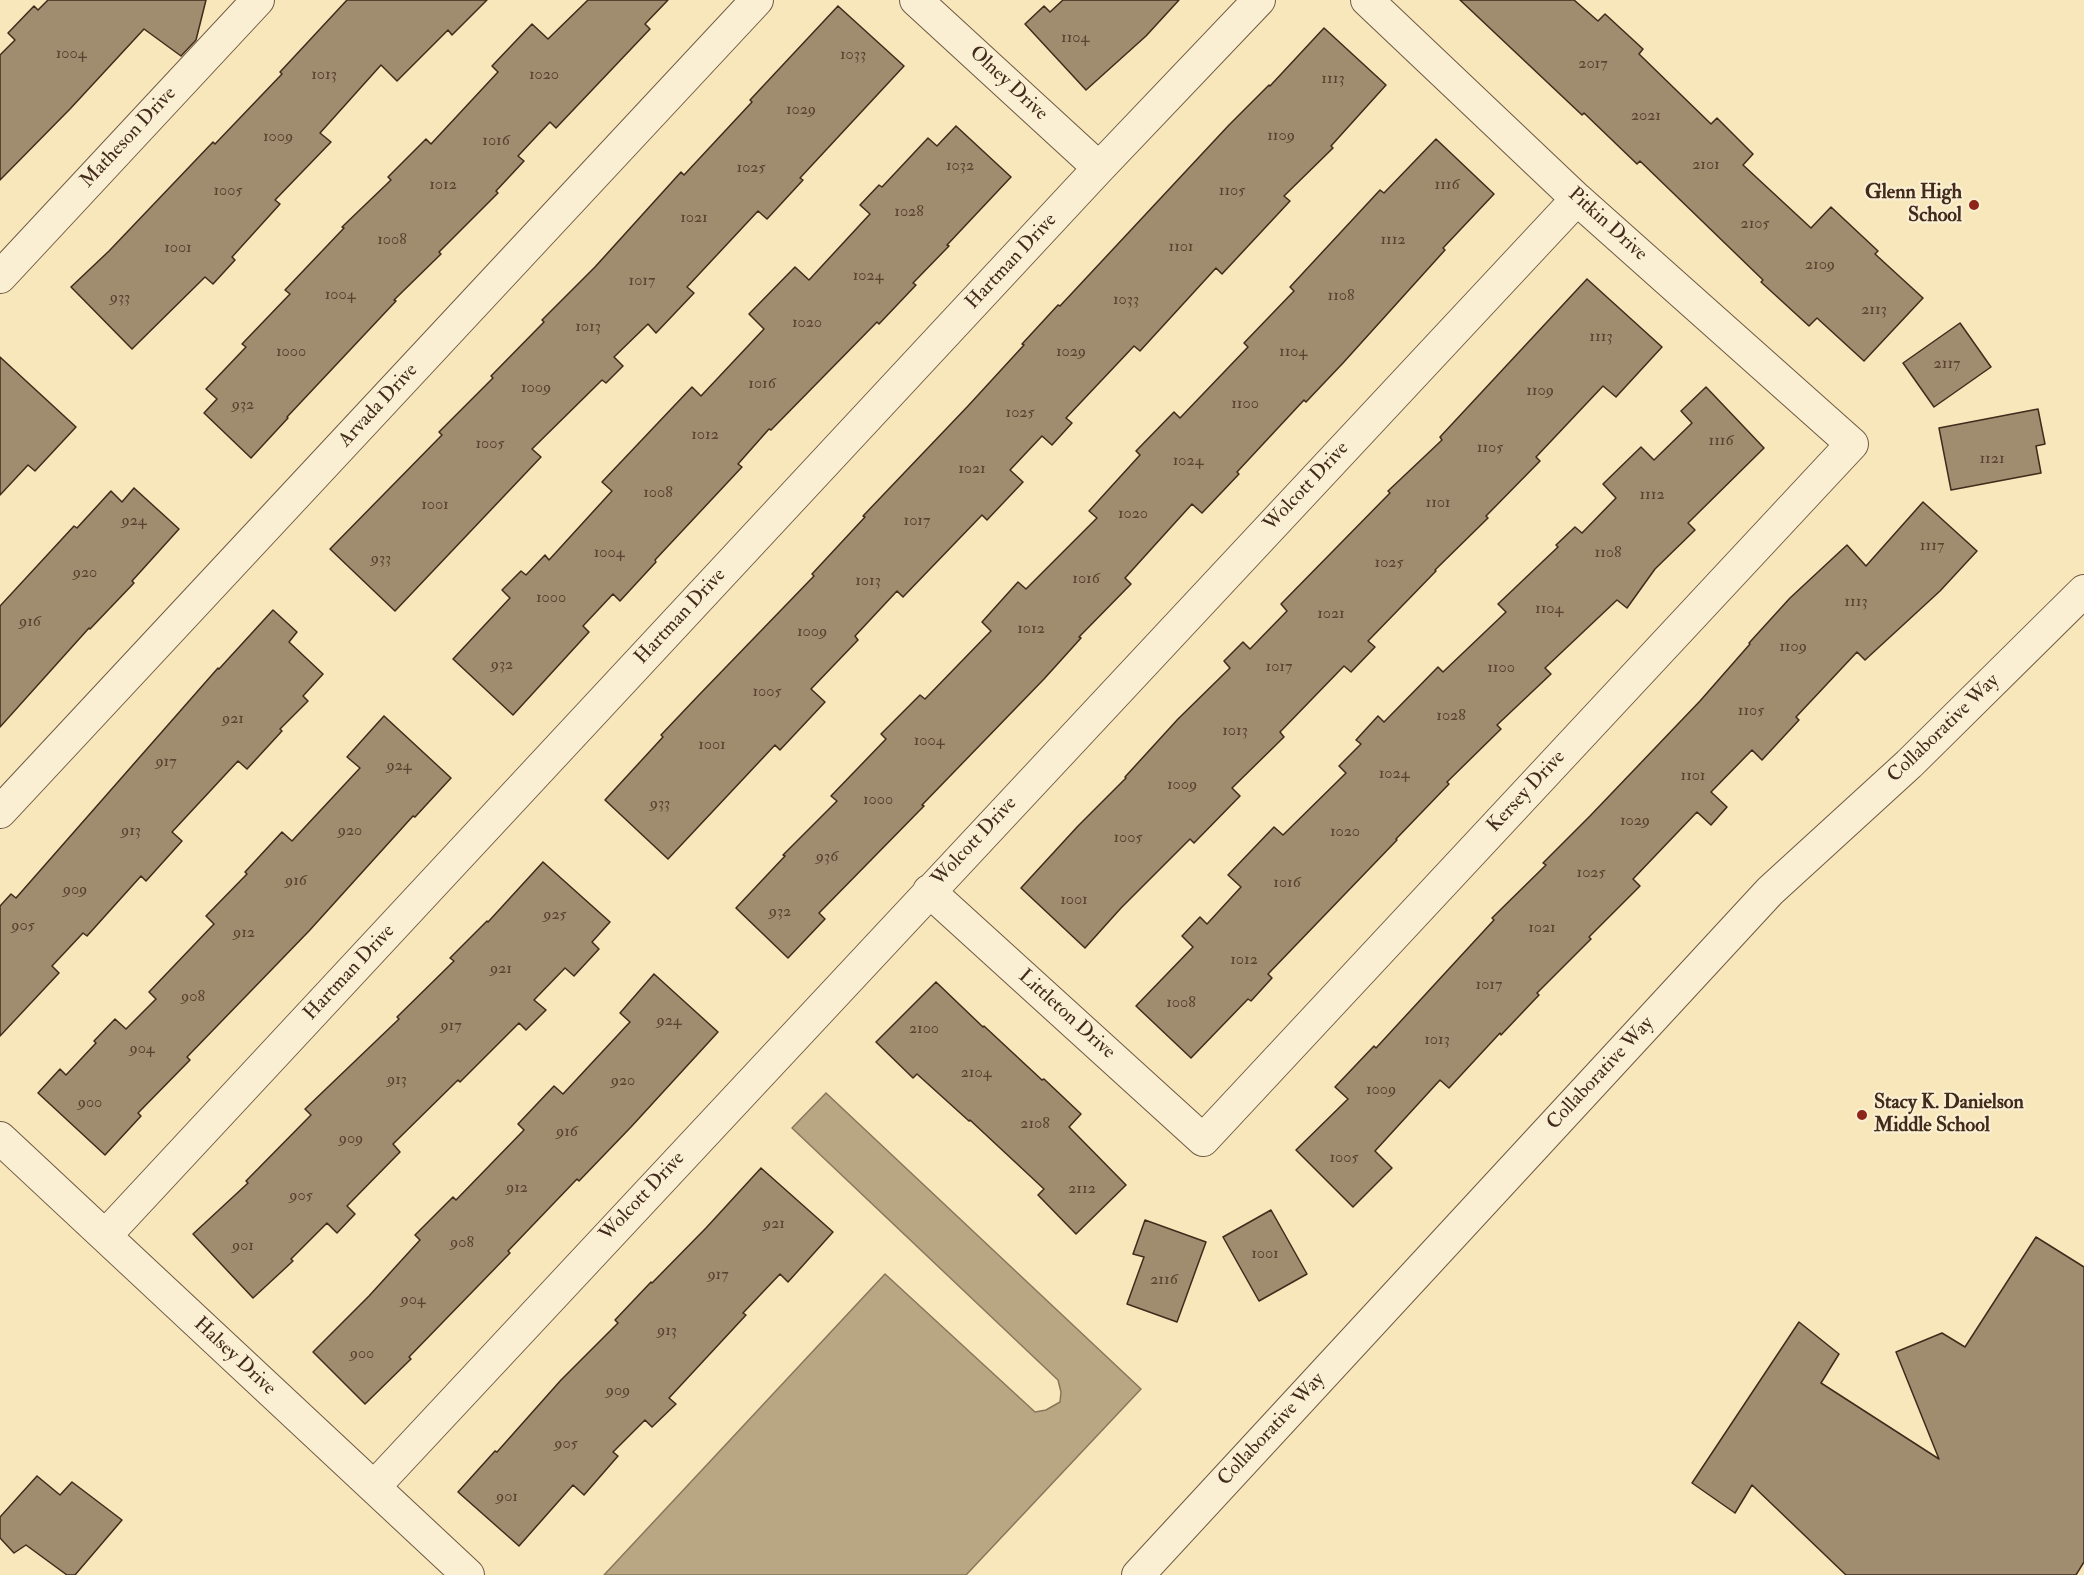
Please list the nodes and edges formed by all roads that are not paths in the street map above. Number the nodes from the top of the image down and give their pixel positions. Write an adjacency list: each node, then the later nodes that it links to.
1 (258, 0): 8 (street, Matheson Drive)
2 (757, 0): 11 (street, Arvada Drive)
3 (916, 0): 6 (street, Olney Drive)
4 (1259, 0): 6 (street, Hartman Drive)
5 (1367, 0): 7 (street, Pitkin Drive)
6 (1099, 168): 15 (street, Hartman Drive)
7 (1577, 199): 9 (street, Pitkin Drive); 12 (street, Wolcott Drive)
8 (0, 277)
9 (1852, 444): 14 (street, Kersey Drive)
10 (2084, 591): 18 (street, Collaborative Way)
11 (0, 812)
12 (929, 891): 14 (street, Littleton Drive); 16 (street, Wolcott Drive)
13 (0, 1138): 15 (street, Halsey Drive)
14 (1203, 1140)
15 (105, 1236): 16 (street, Halsey Drive)
16 (374, 1487): 17 (street, Halsey Drive)
17 (468, 1575)
18 (1138, 1575)

